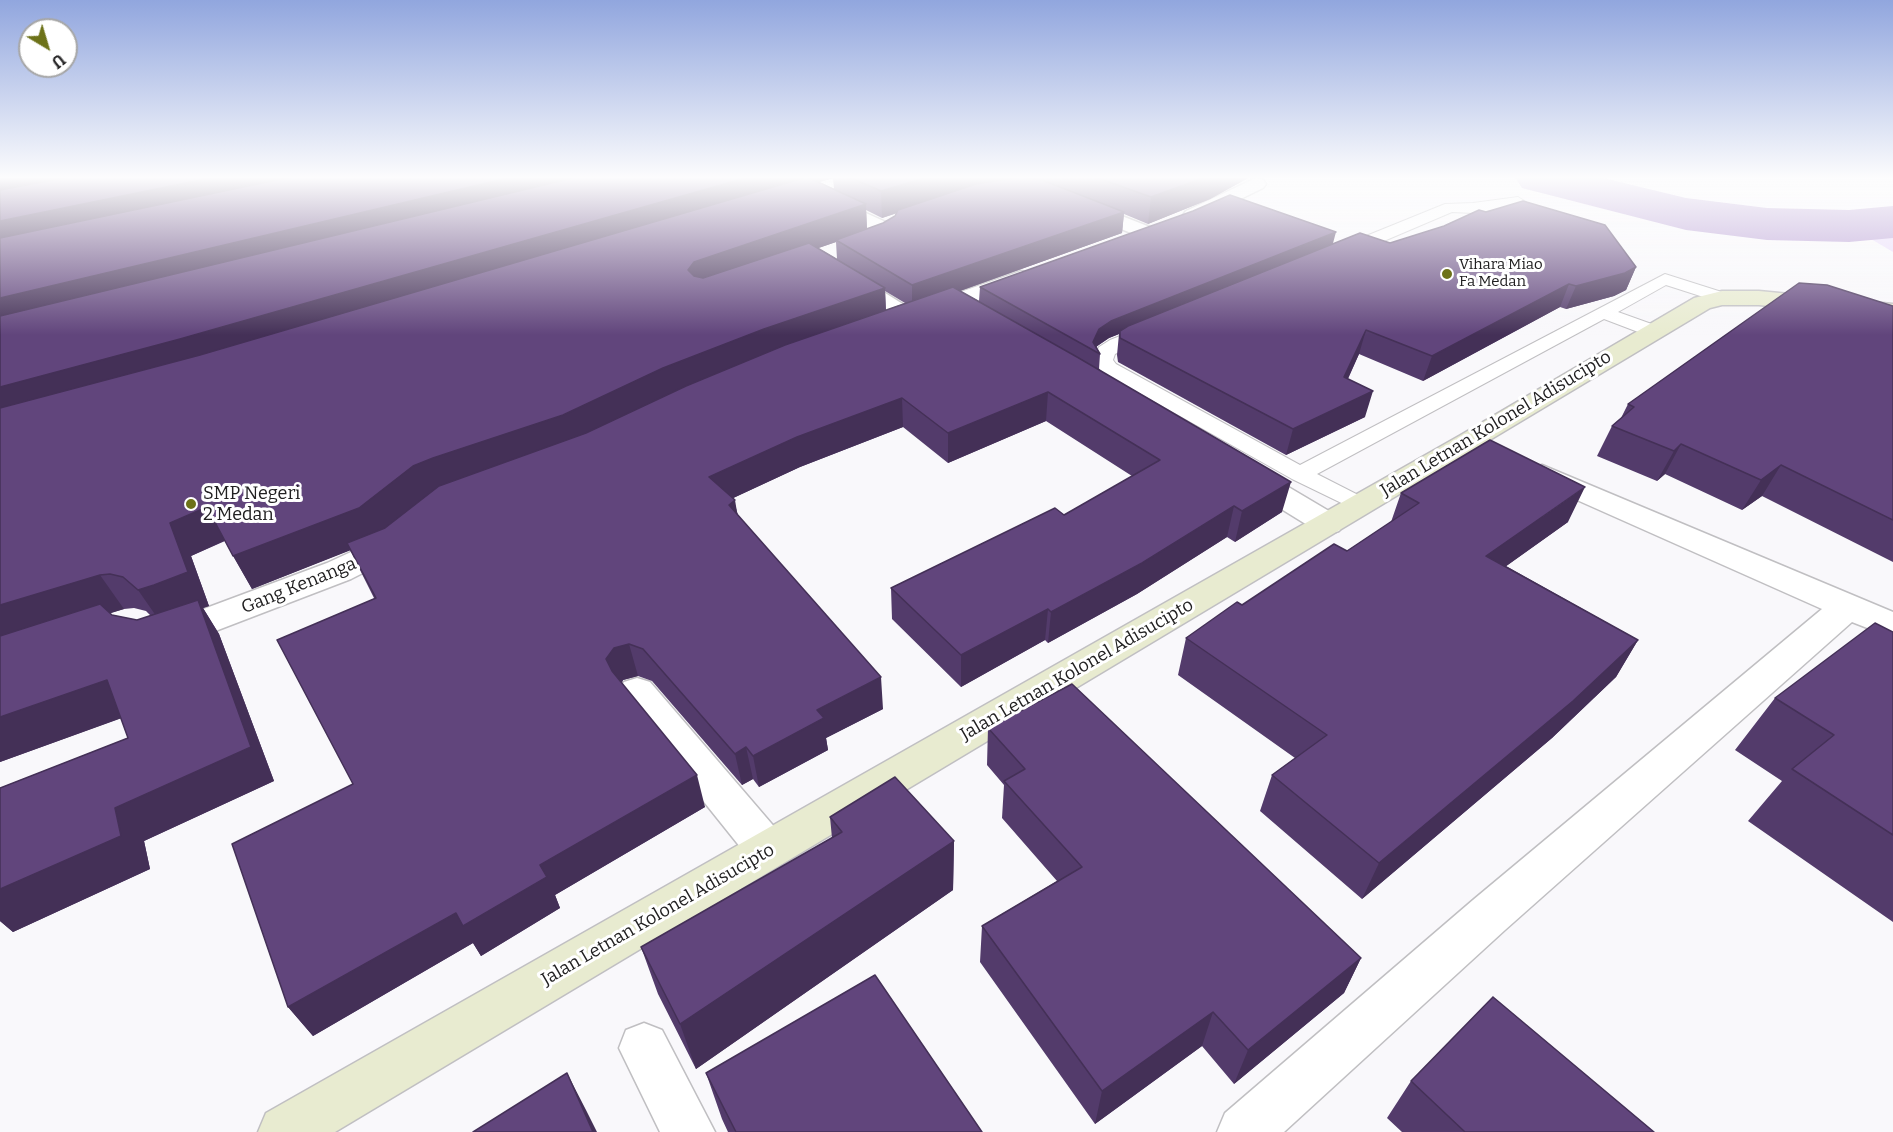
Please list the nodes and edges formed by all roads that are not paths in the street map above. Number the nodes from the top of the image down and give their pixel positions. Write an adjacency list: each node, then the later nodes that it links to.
1 (885, 230): 4 (street)
2 (1158, 230): 5 (street)
3 (1394, 230): 6 (lane)
4 (866, 242)
5 (1120, 243)
6 (1328, 257)
7 (825, 266): 14 (street)
8 (1043, 271): 10 (street)
9 (1722, 298): 11 (lane); 12 (main road, Jalan Letnan Kolonel Adisucipto); 17 (main road, Jalan Letnan Kolonel Adisucipto)
10 (954, 302): 13 (street); 14 (street)
11 (1604, 313): 17 (lane); 20 (lane)
12 (1887, 315)
13 (980, 317)
14 (909, 318): 16 (street)
15 (1162, 326): 20 (lane)
16 (877, 330)
17 (1653, 331): 19 (main road, Jalan Letnan Kolonel Adisucipto)
18 (1086, 377): 22 (street)
19 (1494, 453): 21 (main road, Jalan Letnan Kolonel Adisucipto); 24 (street)
20 (1300, 474): 21 (lane)
21 (1360, 505): 22 (main road, Jalan Letnan Kolonel Adisucipto)
22 (1328, 524): 28 (main road, Jalan Letnan Kolonel Adisucipto)
23 (417, 525): 26 (street, Gang Kenanga)
24 (1848, 606): 25 (street); 32 (street)
25 (1893, 626)
26 (142, 630)
27 (637, 692): 28 (street)
28 (768, 850): 30 (main road, Jalan Letnan Kolonel Adisucipto)
29 (644, 1048): 31 (street)
30 (285, 1132)
31 (688, 1132)
32 (1244, 1132)

